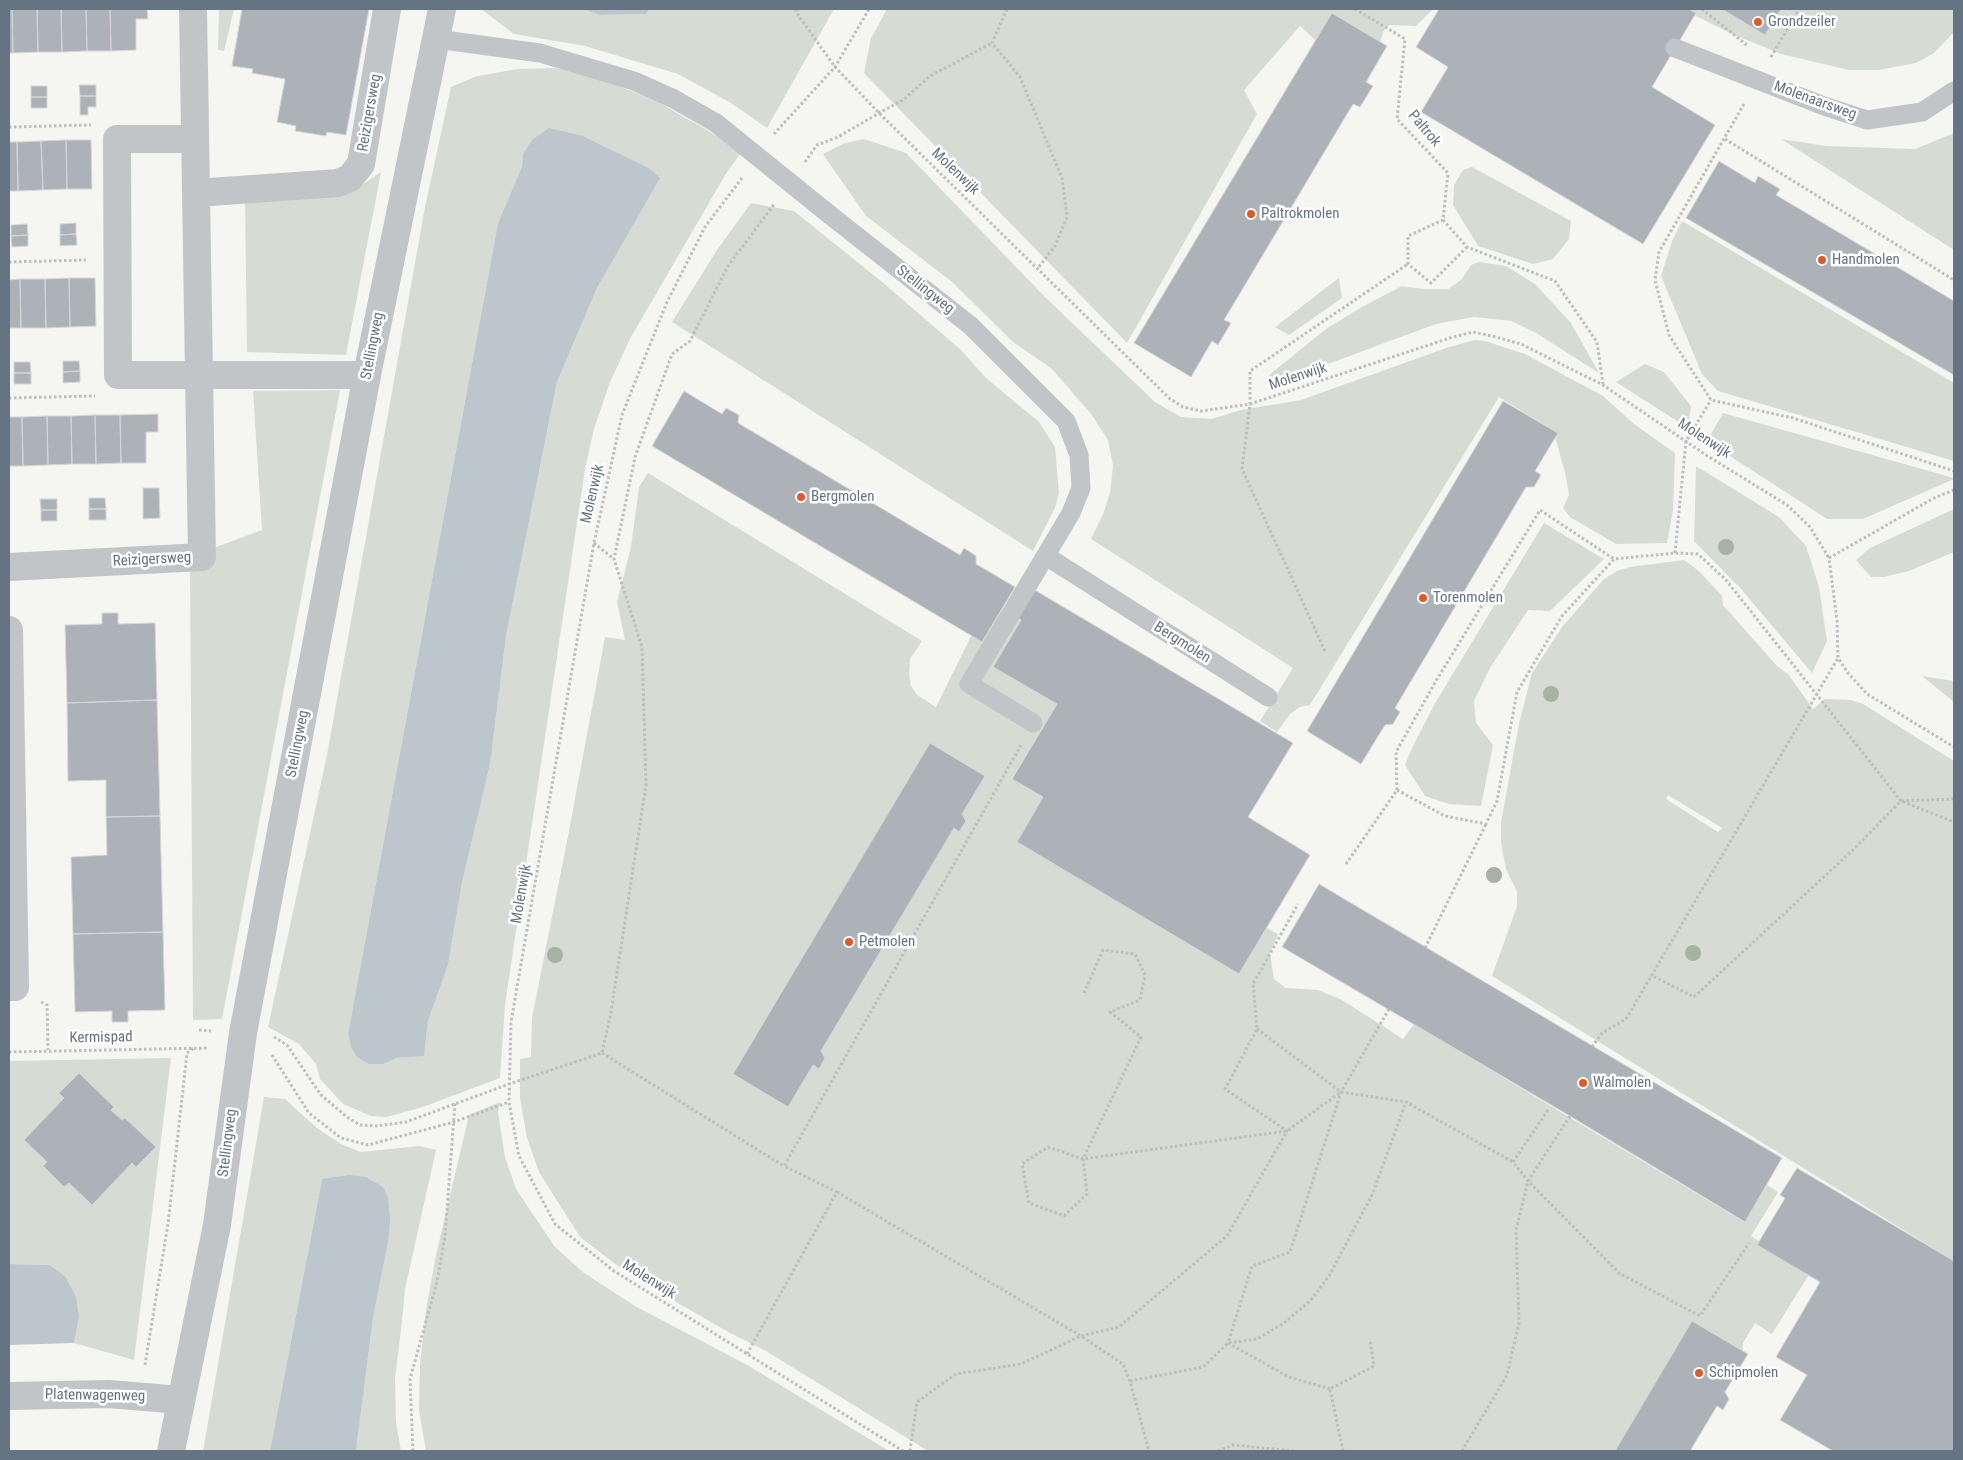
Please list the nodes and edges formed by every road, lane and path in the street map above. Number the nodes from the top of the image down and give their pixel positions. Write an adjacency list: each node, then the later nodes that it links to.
1 (192, 9): 21 (street, Reizigersweg)
2 (387, 9): 25 (street, Reizigersweg)
3 (442, 9): 10 (street, Stellingweg)
4 (796, 9): 14 (path, Molenwijk)
5 (869, 9): 14 (path)
6 (1007, 9): 11 (path)
7 (1355, 9): 27 (path, Paltrok)
8 (1702, 9): 13 (path)
9 (1799, 9): 13 (path)
10 (436, 39): 36 (street, Stellingweg); 46 (lane, Stellingweg, bridge)
11 (992, 42): 17 (path); 32 (path)
12 (1675, 48): 15 (lane, Molenaarsweg)
13 (1768, 62): 15 (path)
14 (835, 67): 17 (path, Molenwijk); 19 (path)
15 (1758, 80): 16 (lane, Molenaarsweg); 22 (path)
16 (1954, 90)
17 (879, 114): 23 (path); 32 (path, Molenwijk)
18 (9, 126): 20 (path)
19 (774, 134)
20 (117, 139): 21 (street); 29 (street)
21 (194, 139): 25 (street, Reizigersweg)
22 (1725, 139): 33 (path); 39 (path)
23 (801, 168)
24 (742, 178): 44 (path, Molenwijk)
25 (196, 193): 35 (street, Reizigersweg)
26 (778, 198): 48 (path)
27 (1443, 220): 28 (path); 31 (path)
28 (1467, 247): 31 (path); 37 (path)
29 (118, 259): 30 (path); 34 (street)
30 (9, 262)
31 (1408, 264): 40 (path)
32 (1038, 268): 40 (path, Molenwijk)
33 (1954, 280)
34 (118, 375): 35 (street); 38 (path)
35 (200, 375): 36 (street); 50 (street, Reizigersweg)
36 (367, 375): 72 (street, Stellingweg)
37 (1603, 385): 40 (path, Molenwijk); 41 (path, Molenwijk)
38 (9, 398)
39 (1711, 400): 41 (path); 42 (path)
40 (1250, 404): 52 (path)
41 (1686, 441): 45 (path); 47 (path, Molenwijk)
42 (1954, 471)
43 (1954, 490): 47 (path)
44 (594, 543): 48 (path); 77 (path, Molenwijk)
45 (1674, 553): 49 (path); 54 (path)
46 (1046, 556): 55 (lane, Bergmolen); 56 (lane, Stellingweg)
47 (1829, 558): 53 (path)
48 (614, 559): 76 (path)
49 (1614, 559): 58 (path); 62 (path)
50 (9, 567)
51 (9, 630): 67 (street)
52 (1324, 652)
53 (1838, 658): 54 (path); 57 (path)
54 (1818, 695): 60 (path); 66 (path)
55 (1268, 696)
56 (1033, 723): 88 (path)
57 (1954, 747)
58 (1397, 790): 62 (path); 63 (path)
59 (1954, 799): 60 (path)
60 (1901, 801): 61 (path); 66 (path)
61 (1954, 822)
62 (1486, 824): 65 (path)
63 (1346, 864)
64 (1298, 904): 70 (path)
65 (1424, 948)
66 (1651, 975): 73 (path)
67 (12, 987): 74 (path)
68 (1084, 993): 86 (path)
69 (1389, 1009): 78 (path)
70 (1258, 1029): 78 (path); 85 (path)
71 (199, 1030): 72 (path)
72 (242, 1040): 81 (path); 84 (path); 100 (street, Stellingweg)
73 (1592, 1047)
74 (48, 1050): 75 (path, Kermispad); 98 (path, Kermispad)
75 (9, 1052)
76 (602, 1053): 77 (path); 88 (path)
77 (509, 1084): 79 (path, Molenwijk); 81 (path)
78 (1341, 1092): 80 (path); 85 (path); 94 (path)
79 (509, 1102): 84 (path); 95 (path, Molenwijk)
80 (1406, 1102): 87 (path); 94 (path)
81 (455, 1103): 84 (path)
82 (1548, 1110): 87 (path)
83 (1570, 1116): 89 (path)
84 (454, 1122): 102 (path)
85 (1287, 1131): 86 (path); 92 (path)
86 (1083, 1159): 86 (path)
87 (1514, 1162): 89 (path)
88 (784, 1166): 90 (path)
89 (1528, 1181): 91 (path); 109 (path)
90 (837, 1192): 92 (path); 95 (path)
91 (1749, 1243)
92 (1081, 1336): 96 (path); 104 (path)
93 (1370, 1340): 97 (path)
94 (1228, 1343): 96 (path); 97 (path)
95 (747, 1354): 103 (path, Molenwijk)
96 (1130, 1381): 105 (path)
97 (1330, 1389): 108 (path)
98 (140, 1395): 99 (street, Platenwagenweg); 100 (street, Platenwagenweg)
99 (9, 1396)
100 (181, 1400): 101 (street, Stellingweg)
101 (172, 1451)
102 (413, 1451)
103 (903, 1451)
104 (910, 1451)
105 (1149, 1451)
106 (1218, 1451): 107 (path)
107 (1293, 1451)
108 (1343, 1451)
109 (1462, 1451)

